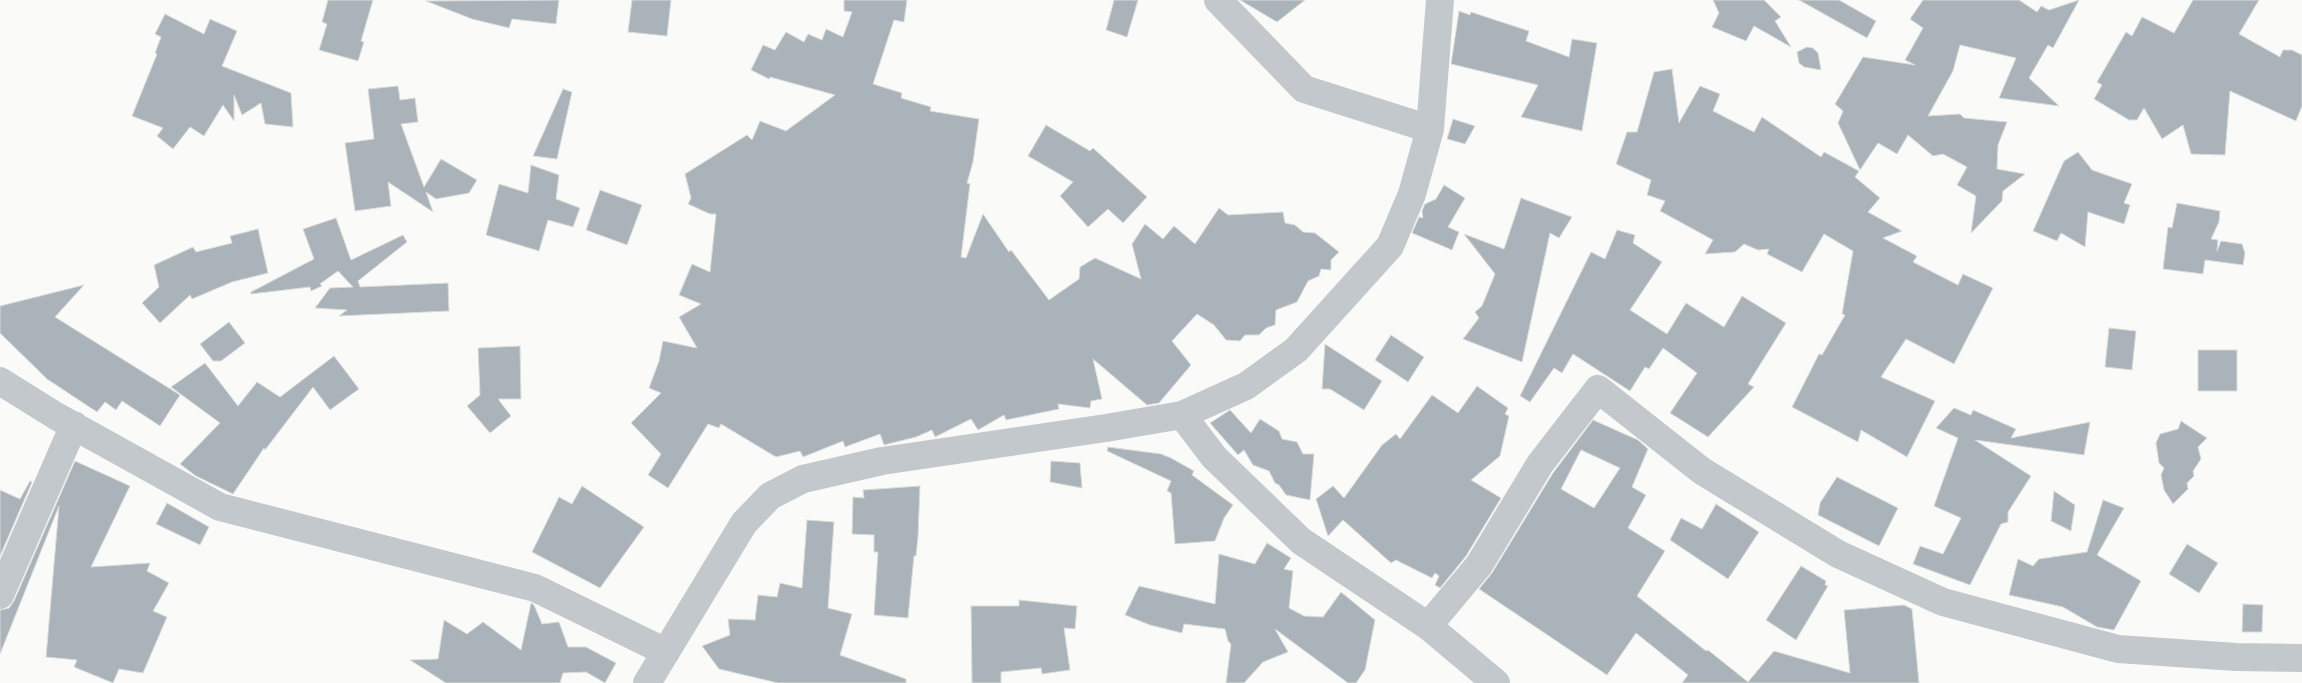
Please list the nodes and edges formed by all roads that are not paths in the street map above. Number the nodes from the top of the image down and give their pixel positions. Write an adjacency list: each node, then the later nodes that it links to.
1 (1218, 0): 3 (street)
2 (1440, 0): 3 (street)
3 (1430, 128): 5 (street)
4 (0, 381): 6 (street)
5 (1182, 414): 8 (street); 9 (street)
6 (74, 425): 7 (street); 9 (street)
7 (0, 595)
8 (1428, 626): 10 (street); 12 (street)
9 (666, 652): 11 (street)
10 (2302, 658)
11 (647, 683)
12 (1496, 683)

